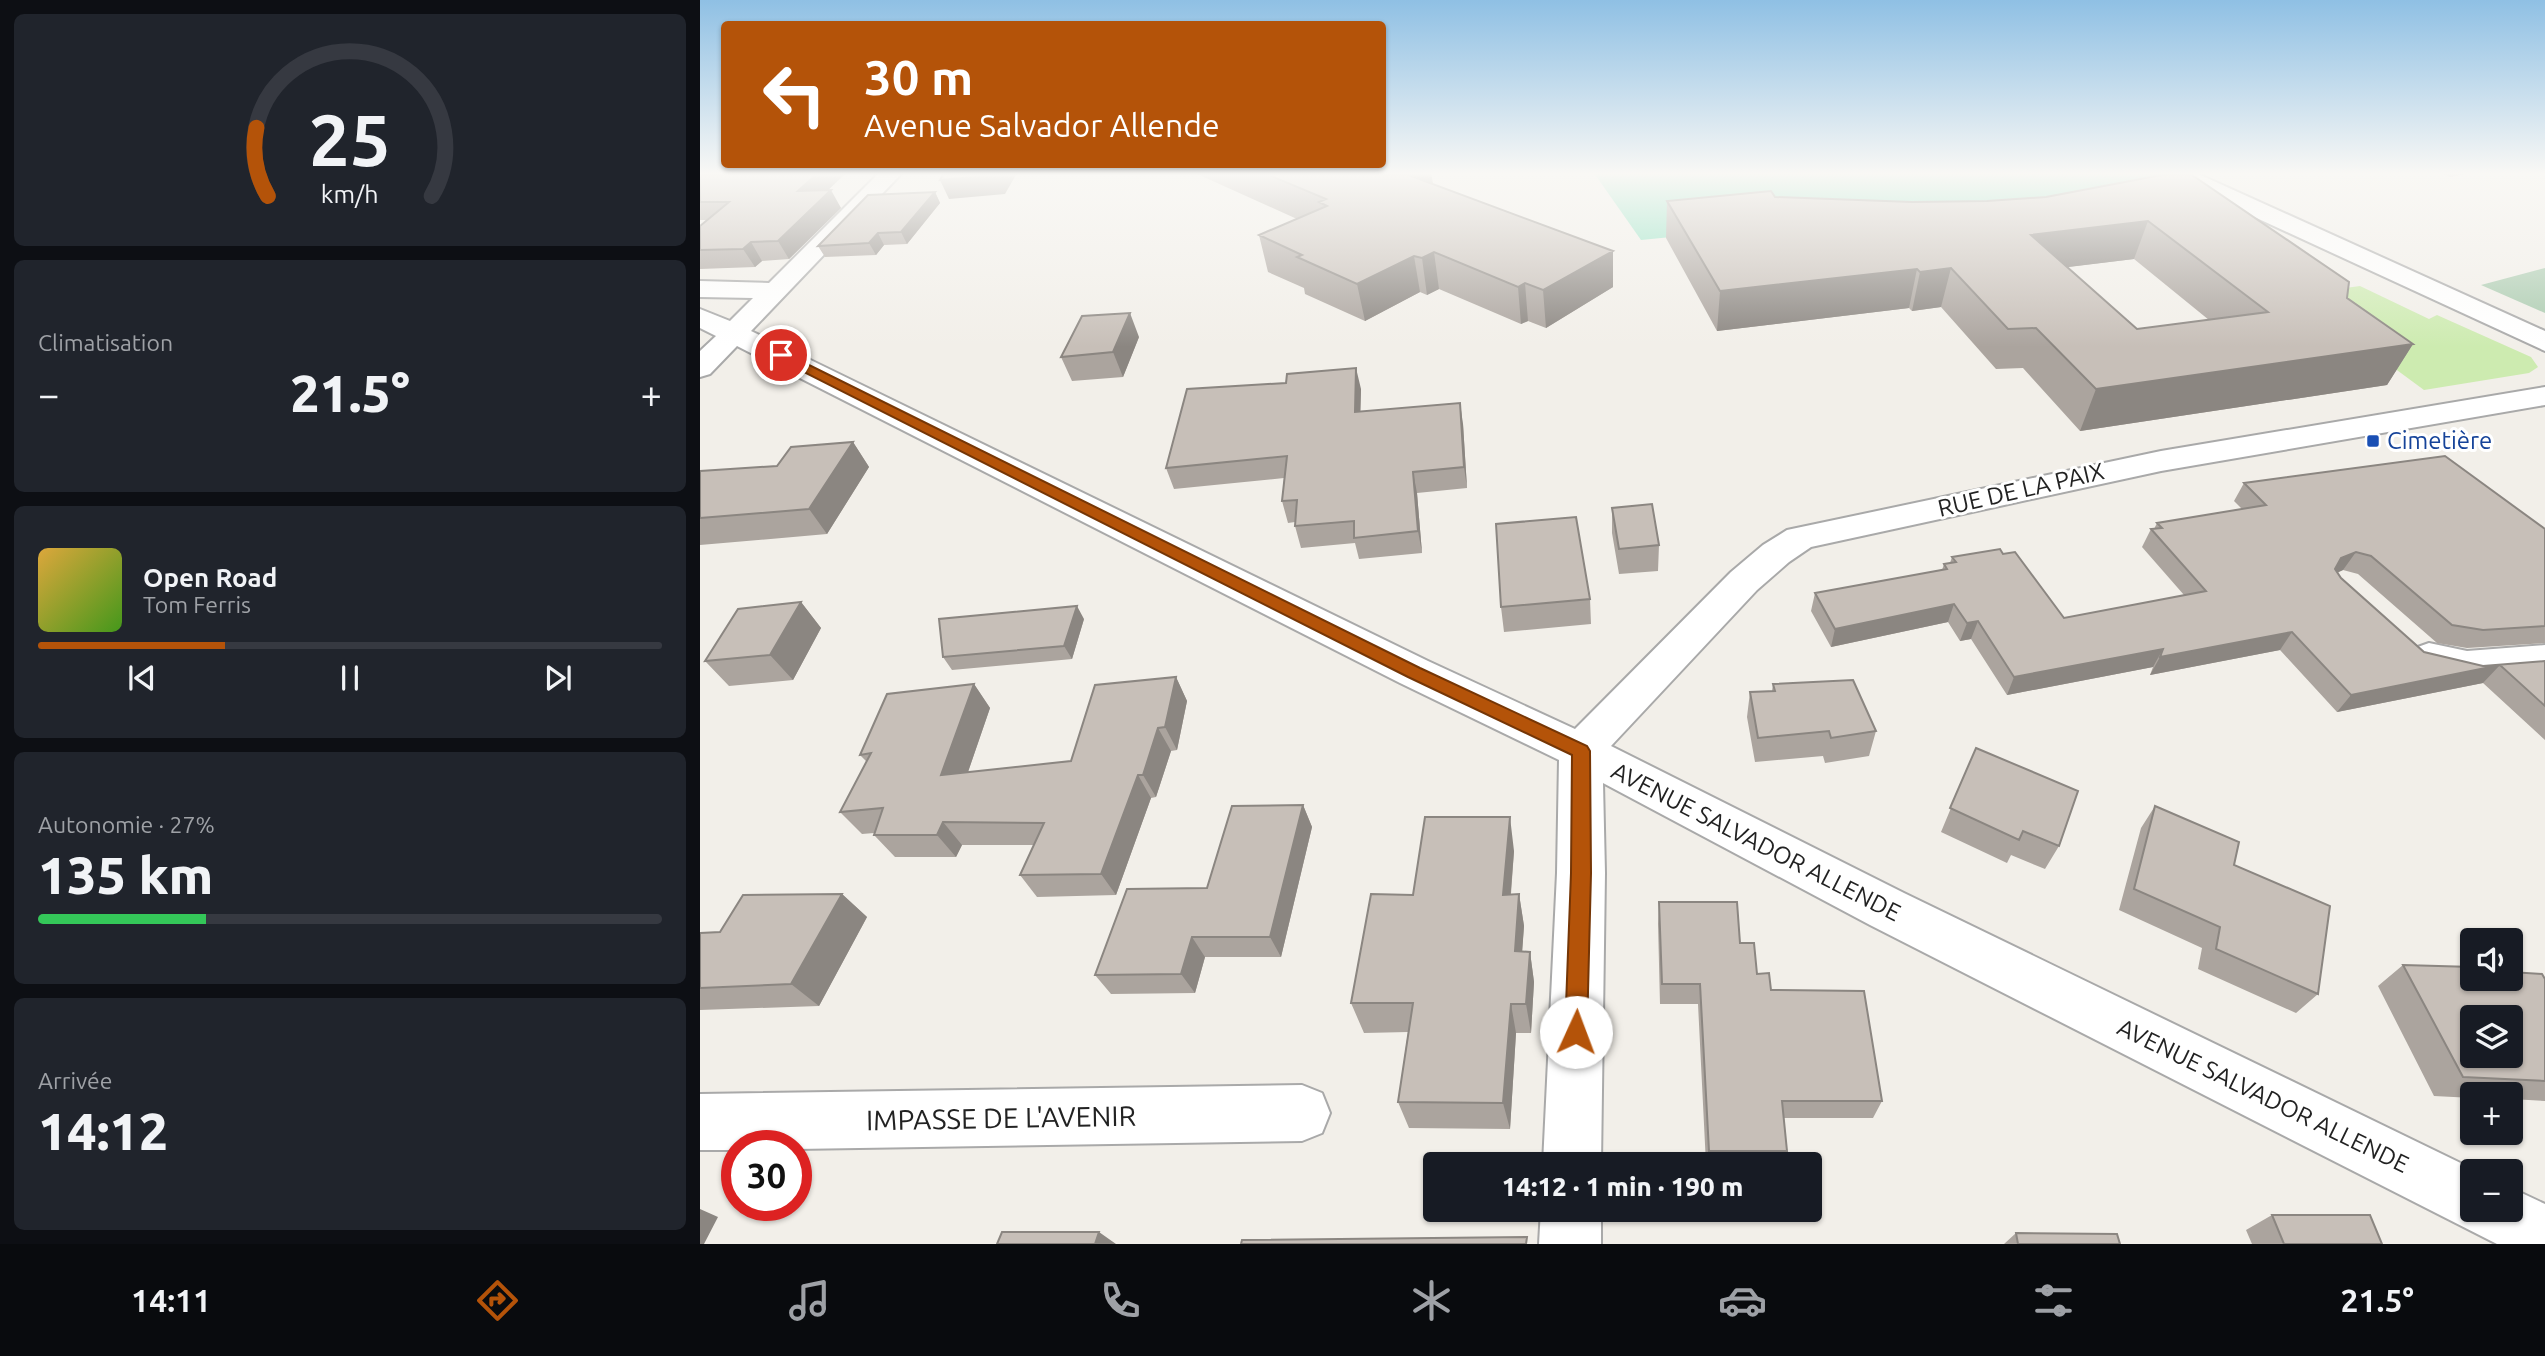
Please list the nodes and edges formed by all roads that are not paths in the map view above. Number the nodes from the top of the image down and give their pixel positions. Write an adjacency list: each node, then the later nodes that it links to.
1 (834, 231): 4 (street)
2 (2304, 231): 7 (street)
3 (700, 289): 4 (street)
4 (776, 291): 6 (street)
5 (700, 317): 6 (street, AVENUE SALVADOR ALLENDE)
6 (734, 333): 8 (street); 12 (street, AVENUE SALVADOR ALLENDE)
7 (2545, 342)
8 (700, 368)
9 (2545, 396): 12 (street, RUE DE LA PAIX)
10 (2404, 639): 11 (street)
11 (2545, 660)
12 (1581, 751): 15 (street); 16 (street, AVENUE SALVADOR ALLENDE)
13 (1302, 1113): 14 (street, IMPASSE DE L'AVENIR)
14 (700, 1122)
15 (1572, 1152)
16 (2460, 1194)
17 (1571, 1222): 20 (street)
18 (2516, 1222): 19 (street)
19 (2545, 1236)
20 (1570, 1244)

